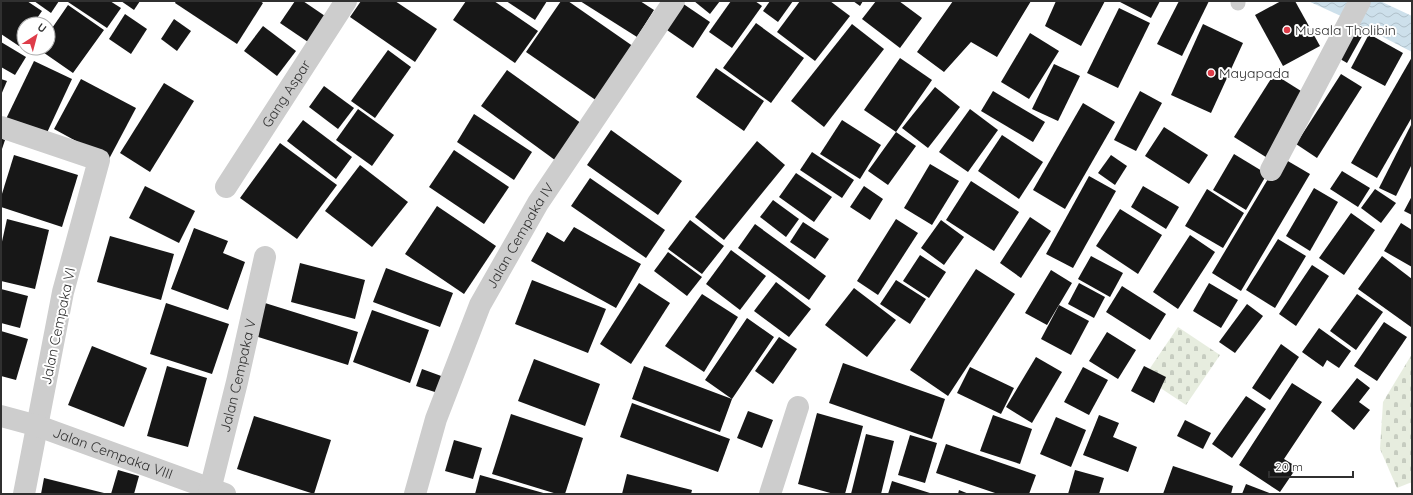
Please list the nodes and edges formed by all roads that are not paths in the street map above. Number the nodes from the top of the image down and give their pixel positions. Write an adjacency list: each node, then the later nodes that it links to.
1 (346, 1): 6 (street, Gang Aspar)
2 (674, 1): 13 (street, Jalan Cempaka IV)
3 (1360, 1): 5 (street)
4 (1, 127): 10 (street, Jalan Cempaka VI)
5 (1271, 170)
6 (226, 187)
7 (265, 256): 11 (street, Jalan Cempaka V)
8 (798, 407): 14 (street)
9 (1, 416): 10 (street, Jalan Cempaka VIII)
10 (38, 426): 11 (street, Jalan Cempaka VIII); 12 (street, Jalan Cempaka VI)
11 (214, 492)
12 (24, 494)
13 (415, 494)
14 (770, 494)

